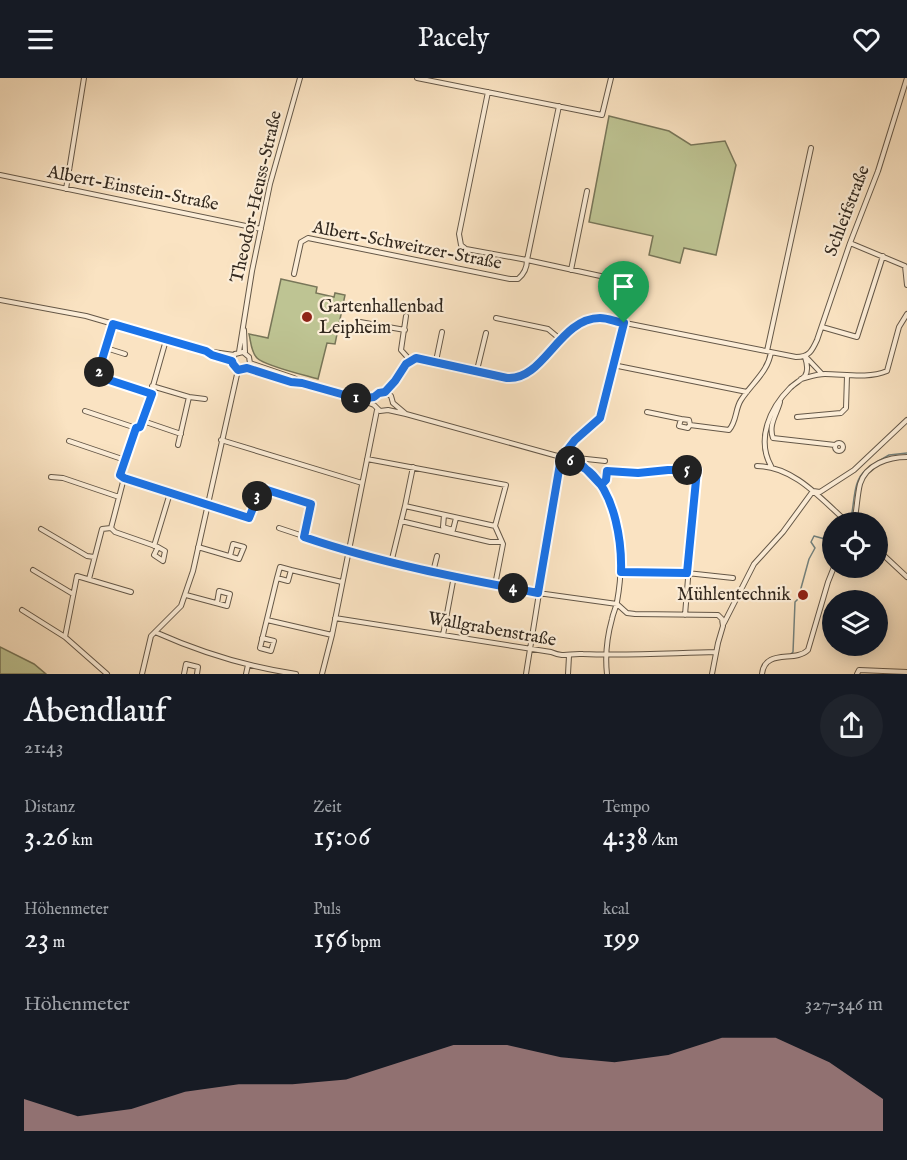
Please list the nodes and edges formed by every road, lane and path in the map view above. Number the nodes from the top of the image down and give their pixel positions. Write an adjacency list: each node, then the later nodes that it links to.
1 (84, 78): 10 (street)
2 (300, 78): 12 (street, Theodor-Heuss-Straße)
3 (417, 78): 6 (street)
4 (611, 78): 7 (street)
5 (906, 78): 13 (street, Schleifstraße)
6 (488, 93): 7 (street); 15 (street)
7 (559, 106): 15 (street)
8 (811, 148): 37 (street)
9 (0, 175): 10 (street, Albert-Einstein-Straße)
10 (66, 189): 12 (street, Albert-Einstein-Straße)
11 (587, 192): 16 (street)
12 (261, 229): 24 (street, Theodor-Heuss-Straße)
13 (850, 243): 14 (street); 27 (street, Schleifstraße)
14 (883, 256): 18 (street); 27 (street)
15 (527, 260): 16 (street, Albert-Schweitzer-Straße); 17 (street, Albert-Schweitzer-Straße)
16 (571, 270): 25 (street, Albert-Schweitzer-Straße)
17 (294, 274)
18 (907, 285)
19 (0, 300): 26 (street)
20 (907, 314): 50 (street)
21 (406, 316): 28 (street)
22 (496, 318): 31 (street)
23 (360, 322): 28 (street)
24 (243, 323): 35 (street, Theodor-Heuss-Straße); 36 (street, Theodor-Heuss-Straße)
25 (624, 323): 31 (street); 37 (street); 45 (street)
26 (113, 324): 32 (street); 33 (street)
27 (822, 327): 40 (street, Schleifstraße)
28 (405, 330): 41 (street)
29 (442, 332): 43 (street)
30 (486, 333): 48 (street)
31 (560, 339): 48 (street)
32 (166, 340): 34 (street); 54 (street)
33 (106, 348): 38 (street); 57 (street)
34 (206, 351): 39 (street); 42 (street)
35 (239, 352): 36 (street); 39 (street)
36 (245, 352): 44 (street)
37 (769, 352): 40 (street); 56 (street)
38 (125, 354)
39 (234, 355): 42 (street)
40 (805, 357): 49 (street); 51 (street)
41 (410, 360): 43 (street); 52 (street)
42 (232, 361): 47 (street)
43 (436, 361): 48 (street)
44 (250, 363): 46 (street); 53 (street)
45 (614, 364): 56 (street); 80 (street)
46 (247, 368): 47 (street); 53 (street)
47 (238, 370): 75 (street)
48 (477, 370)
49 (822, 374): 50 (street); 51 (street)
50 (847, 376): 70 (street)
51 (801, 379): 61 (street)
52 (395, 381): 55 (street); 58 (street)
53 (302, 383): 63 (street)
54 (152, 386): 57 (street); 59 (street)
55 (385, 392): 58 (street); 60 (street)
56 (747, 392): 68 (street)
57 (152, 394): 72 (street)
58 (391, 396): 64 (street)
59 (189, 397): 62 (street); 74 (street)
60 (374, 397): 63 (street); 65 (street)
61 (781, 398): 78 (street); 86 (street)
62 (205, 399)
63 (359, 399): 65 (street)
64 (393, 403): 66 (street); 69 (street)
65 (378, 409): 66 (street); 81 (street)
66 (388, 410): 69 (street)
67 (85, 411): 73 (street)
68 (647, 412)
69 (406, 414): 80 (street)
70 (797, 417)
71 (907, 420): 92 (street)
72 (143, 421): 73 (street); 74 (street)
73 (136, 428): 82 (street)
74 (181, 434): 77 (street)
75 (221, 440): 90 (street); 95 (street)
76 (69, 441): 82 (street)
77 (178, 445)
78 (835, 445)
79 (907, 457): 98 (street)
80 (561, 458): 83 (street); 129 (street)
81 (367, 459): 87 (street); 90 (street)
82 (125, 460): 89 (street)
83 (568, 460): 84 (street); 91 (street)
84 (606, 461)
85 (758, 466): 86 (street)
86 (771, 466): 92 (street)
87 (413, 467): 96 (street); 102 (street)
88 (51, 477): 94 (street)
89 (124, 478): 93 (street); 94 (street)
90 (362, 483): 109 (street)
91 (601, 485): 118 (street); 119 (street)
92 (813, 491): 97 (street); 135 (street)
93 (170, 493): 95 (street); 103 (street)
94 (119, 497): 103 (street)
95 (207, 506): 106 (street); 108 (street)
96 (405, 506): 99 (street); 101 (street)
97 (836, 512)
98 (856, 512)
99 (444, 515): 100 (street); 100 (street)
100 (456, 518): 102 (street)
101 (401, 521): 107 (street); 114 (street)
102 (495, 526): 107 (street)
103 (111, 528): 112 (street)
104 (279, 528): 106 (street)
105 (41, 529): 112 (street)
106 (304, 537): 109 (street)
107 (502, 542): 127 (street)
108 (198, 548): 110 (street); 131 (street)
109 (348, 552): 114 (street); 126 (street)
110 (230, 556)
111 (437, 556): 117 (street)
112 (94, 557): 125 (street)
113 (888, 559): 121 (street)
114 (391, 562): 117 (street)
115 (33, 570): 130 (street)
116 (291, 570): 122 (street); 122 (street); 126 (street)
117 (434, 572): 120 (street)
118 (621, 572): 119 (street); 133 (street)
119 (687, 573): 123 (street); 139 (street)
120 (454, 576): 127 (street); 145 (street)
121 (907, 577)
122 (277, 578): 141 (street)
123 (733, 578)
124 (830, 578): 153 (street)
125 (89, 579): 128 (street); 130 (street)
126 (342, 582): 140 (street)
127 (495, 585): 129 (street)
128 (131, 592)
129 (538, 593): 133 (street); 148 (street)
130 (74, 594): 146 (street)
131 (186, 595): 132 (street); 143 (street)
132 (217, 603)
133 (617, 604): 136 (street); 138 (street)
134 (22, 610): 146 (street)
135 (731, 610): 137 (street); 142 (street)
136 (627, 613): 138 (street); 139 (street)
137 (714, 614): 139 (street); 142 (street)
138 (613, 615): 150 (street)
139 (685, 615)
140 (335, 618): 144 (street); 145 (street, Wallgrabenstraße)
141 (267, 620): 144 (street); 147 (street)
142 (723, 621): 149 (street)
143 (155, 632): 152 (street); 157 (street)
144 (332, 635): 162 (street)
145 (443, 635): 148 (street, Wallgrabenstraße)
146 (65, 637): 156 (street)
147 (262, 638)
148 (529, 650): 151 (street, Wallgrabenstraße); 163 (street)
149 (716, 652): 150 (street, Wallgrabenstraße); 166 (street)
150 (606, 655): 151 (street, Wallgrabenstraße); 165 (street)
151 (569, 656): 164 (street)
152 (248, 664): 160 (street); 161 (street)
153 (762, 672)
154 (858, 672): 155 (street)
155 (907, 672)
156 (107, 674)
157 (142, 674)
158 (184, 674): 159 (street)
159 (196, 674)
160 (246, 674)
161 (296, 674)
162 (322, 674)
163 (526, 674)
164 (568, 674)
165 (607, 674)
166 (712, 674)

